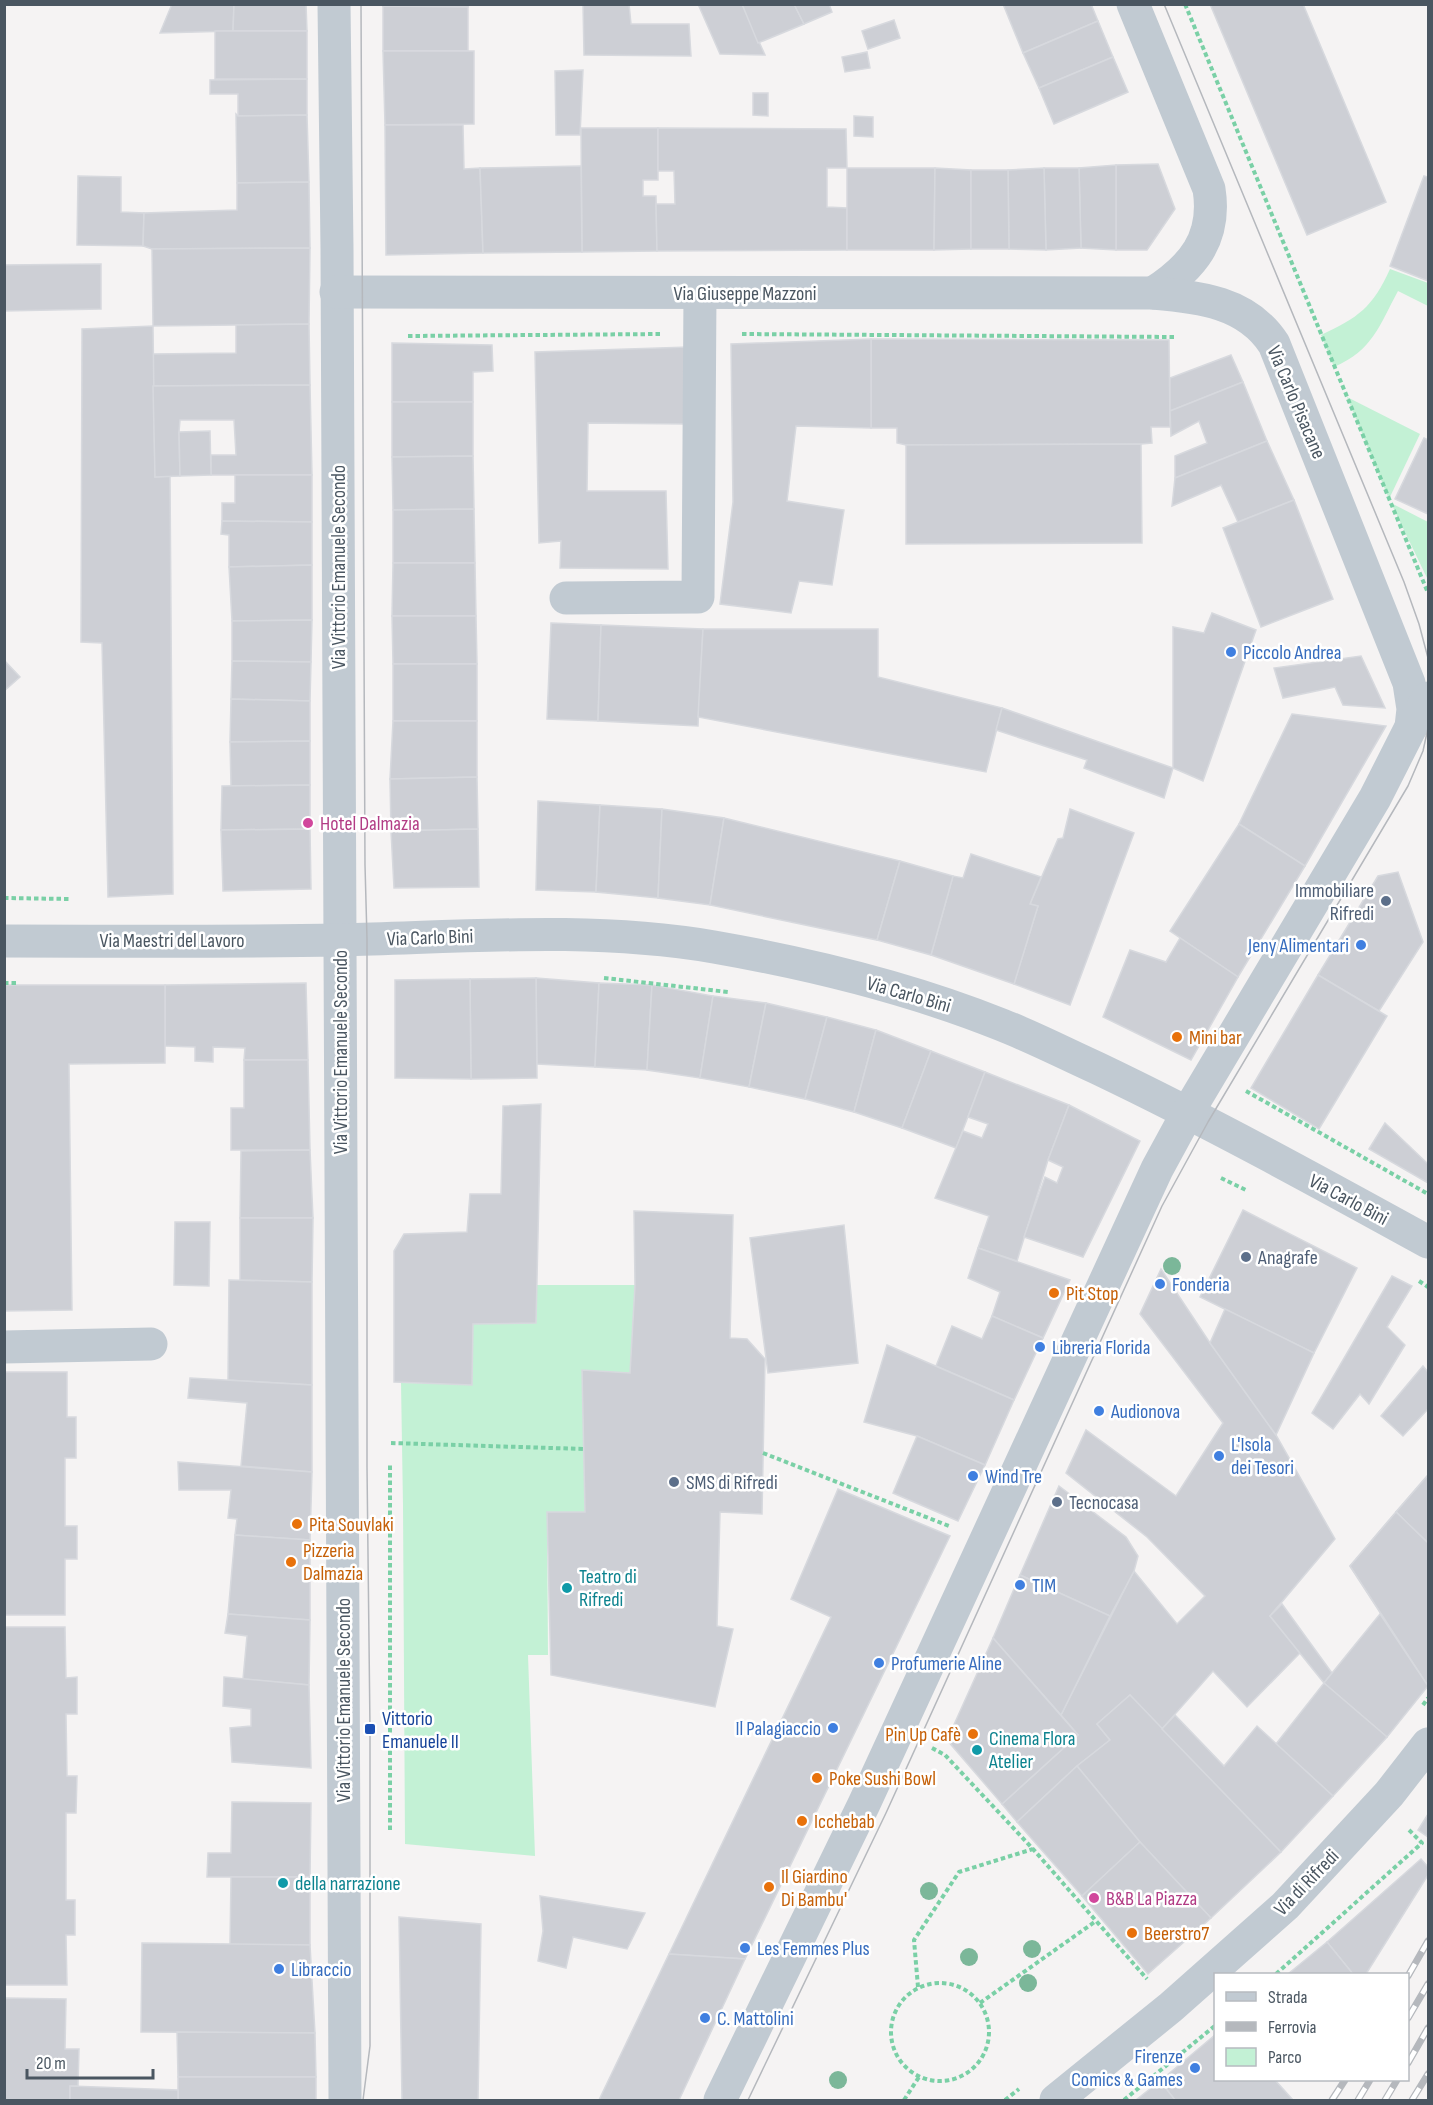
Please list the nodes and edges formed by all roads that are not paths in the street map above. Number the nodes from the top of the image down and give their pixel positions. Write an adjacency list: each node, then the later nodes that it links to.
1 (334, 4): 3 (street, Via Vittorio Emanuele Secondo)
2 (1133, 4): 5 (street)
3 (336, 292): 4 (street, Via Giuseppe Mazzoni); 9 (street, Via Vittorio Emanuele Secondo)
4 (700, 293): 5 (street, Via Giuseppe Mazzoni); 6 (street)
5 (1153, 293): 8 (street, Via Carlo Pisacane)
6 (566, 598)
7 (1428, 698): 8 (street)
8 (1411, 727): 11 (street)
9 (339, 940): 10 (street, Via Maestri del Lavoro); 11 (street, Via Carlo Bini); 16 (street, Via Vittorio Emanuele Secondo)
10 (4, 941)
11 (1188, 1112): 12 (street, Via Carlo Bini); 17 (street)
12 (1428, 1242)
13 (152, 1344): 14 (street)
14 (4, 1347)
15 (1428, 1744): 18 (street, Via di Rifredi)
16 (345, 2100)
17 (720, 2100)
18 (1056, 2100)

